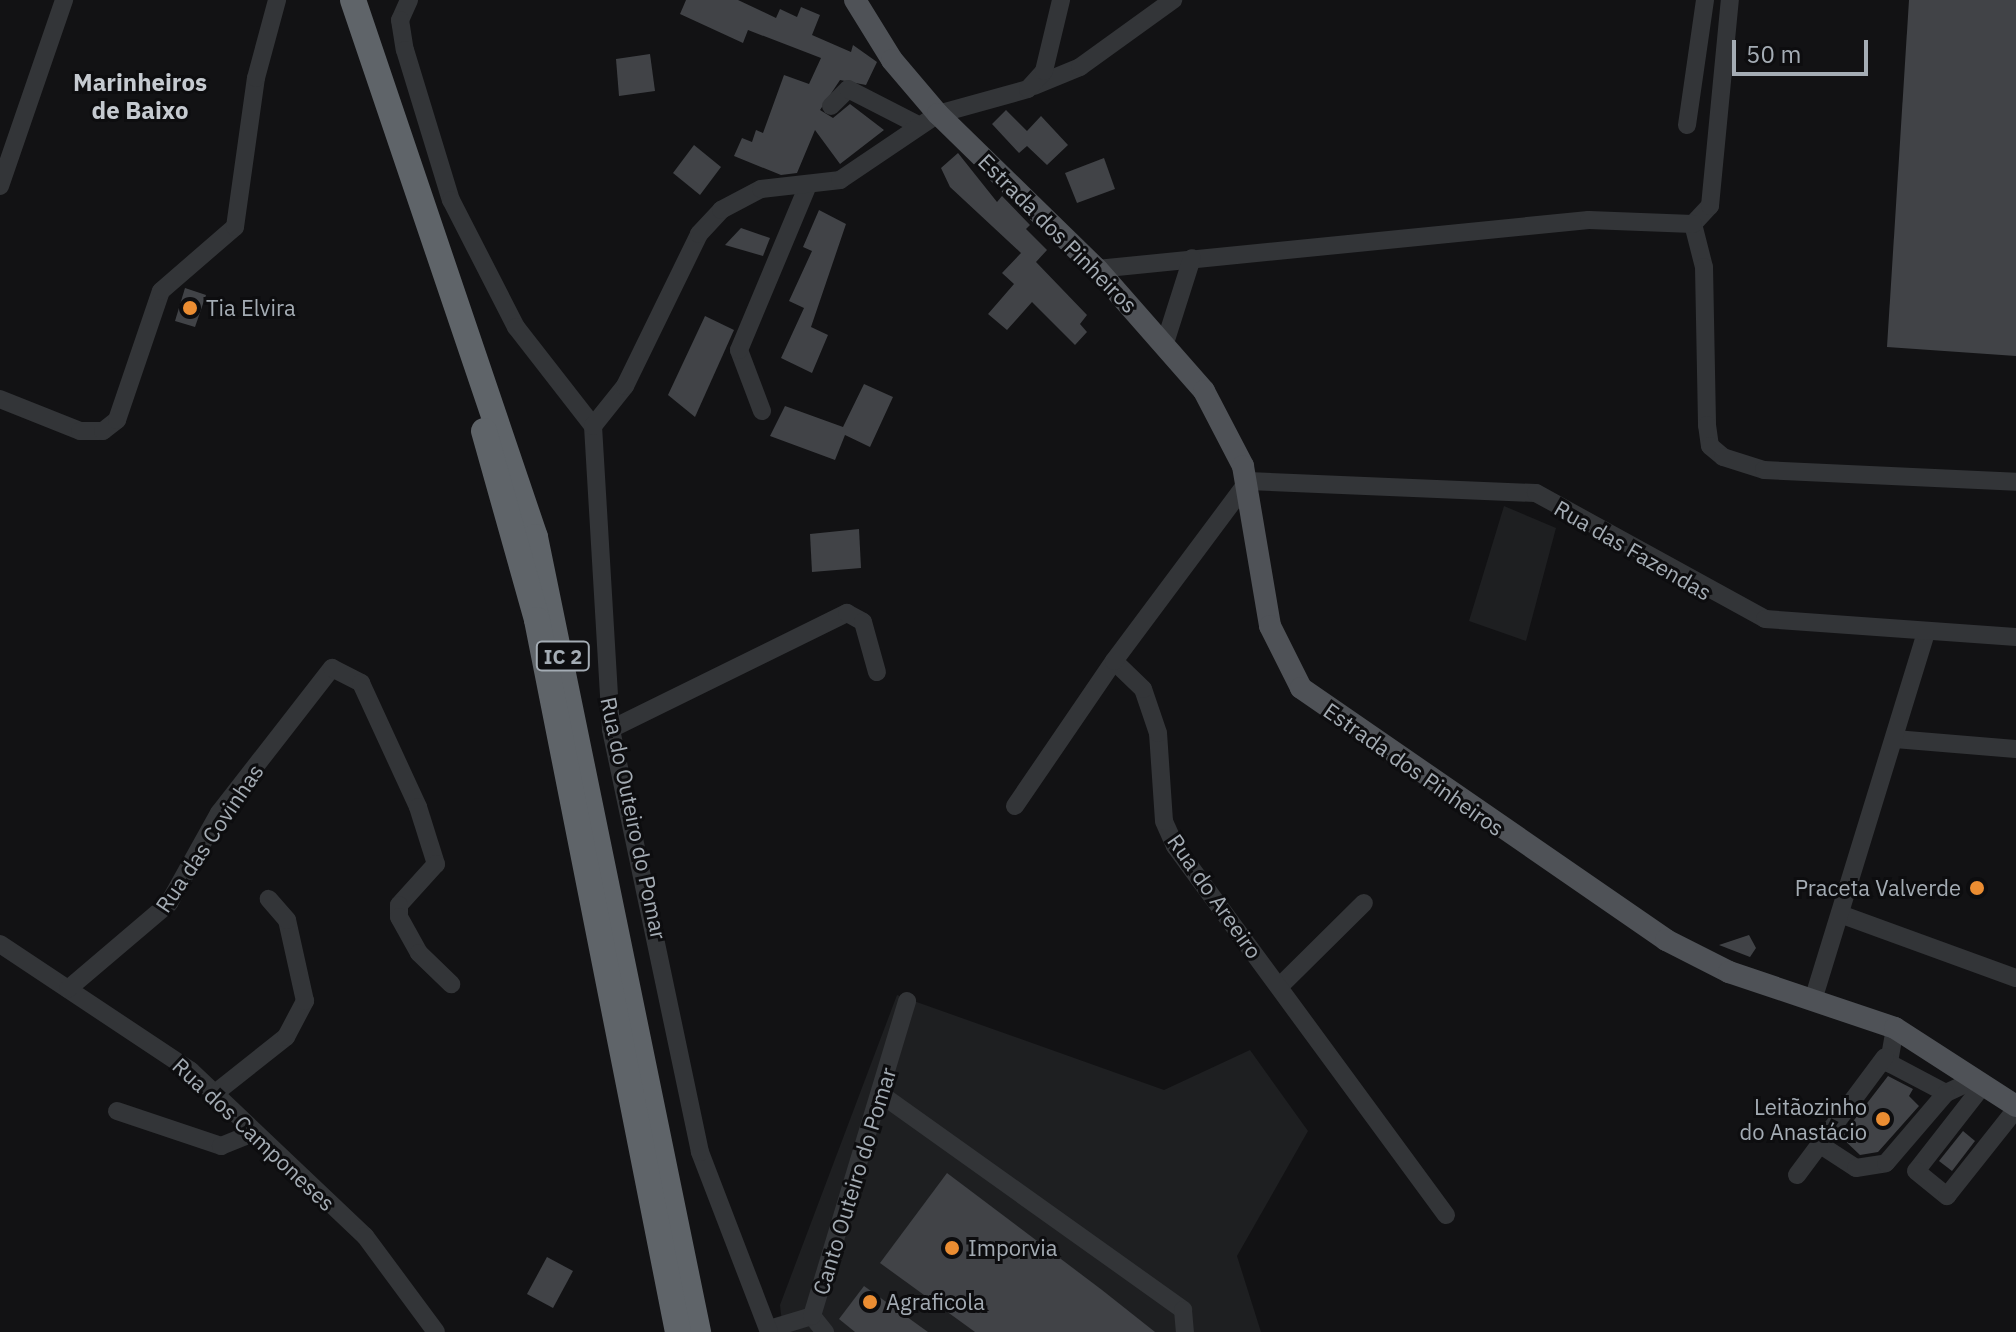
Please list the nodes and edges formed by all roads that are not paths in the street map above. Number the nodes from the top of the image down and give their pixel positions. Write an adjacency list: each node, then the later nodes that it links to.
1 (64, 0): 17 (street)
2 (277, 0): 22 (street)
3 (335, 0): 60 (highway, IC 2)
4 (353, 0): 61 (highway, IC 2)
5 (409, 0): 24 (street)
6 (855, 0): 13 (main road, Estrada dos Pinheiros)
7 (1061, 0): 11 (street)
8 (1173, 0): 11 (street)
9 (1705, 0): 15 (street)
10 (1730, 0): 18 (street)
11 (1028, 89): 13 (street)
12 (831, 106): 14 (street)
13 (938, 114): 14 (street); 20 (main road, Estrada dos Pinheiros)
14 (918, 125): 16 (street)
15 (1687, 125)
16 (800, 185): 23 (street); 24 (street)
17 (0, 186)
18 (1693, 224): 19 (street); 26 (street)
19 (1192, 258): 20 (street); 21 (street)
20 (1097, 269): 21 (main road, Estrada dos Pinheiros)
21 (1165, 343): 25 (main road, Estrada dos Pinheiros)
22 (0, 399)
23 (762, 411)
24 (593, 426): 31 (street, Rua do Outeiro do Pomar)
25 (1248, 481): 27 (street, Rua das Fazendas); 29 (street); 43 (main road, Estrada dos Pinheiros)
26 (2016, 482)
27 (1926, 632): 28 (street, Rua das Fazendas); 32 (street)
28 (2016, 637)
29 (1114, 661): 34 (street); 41 (street, Rua do Areeiro)
30 (877, 672): 31 (street)
31 (611, 729): 58 (street, Rua do Outeiro do Pomar)
32 (1895, 739): 33 (street); 37 (street)
33 (2016, 749)
34 (1015, 806)
35 (269, 899): 49 (street)
36 (1364, 903): 41 (street)
37 (1840, 914): 39 (street); 43 (street)
38 (0, 944): 42 (street, Rua dos Camponeses)
39 (2016, 978)
40 (451, 984): 42 (street, Rua das Covinhas)
41 (1280, 986): 56 (street, Rua do Areeiro)
42 (68, 989): 49 (street, Rua dos Camponeses)
43 (1813, 1000): 45 (main road, Estrada dos Pinheiros)
44 (907, 1001): 50 (street, Canto Outeiro do Pomar)
45 (1895, 1028): 46 (street); 47 (main road, Estrada dos Pinheiros)
46 (1885, 1057): 48 (street); 54 (street)
47 (1980, 1082): 48 (street); 51 (main road, Estrada dos Pinheiros); 51 (street)
48 (1946, 1093): 54 (street)
49 (214, 1094): 53 (street, Rua dos Camponeses)
50 (882, 1095): 57 (street, Canto Outeiro do Pomar); 63 (street)
51 (2016, 1108)
52 (117, 1111): 53 (street)
53 (254, 1133): 59 (street, Rua dos Camponeses)
54 (1819, 1144): 55 (street)
55 (1797, 1175)
56 (1446, 1215)
57 (812, 1316): 58 (street, Canto Outeiro do Pomar); 62 (street)
58 (769, 1330)
59 (436, 1332)
60 (678, 1332)
61 (698, 1332)
62 (825, 1332)
63 (1185, 1332)

